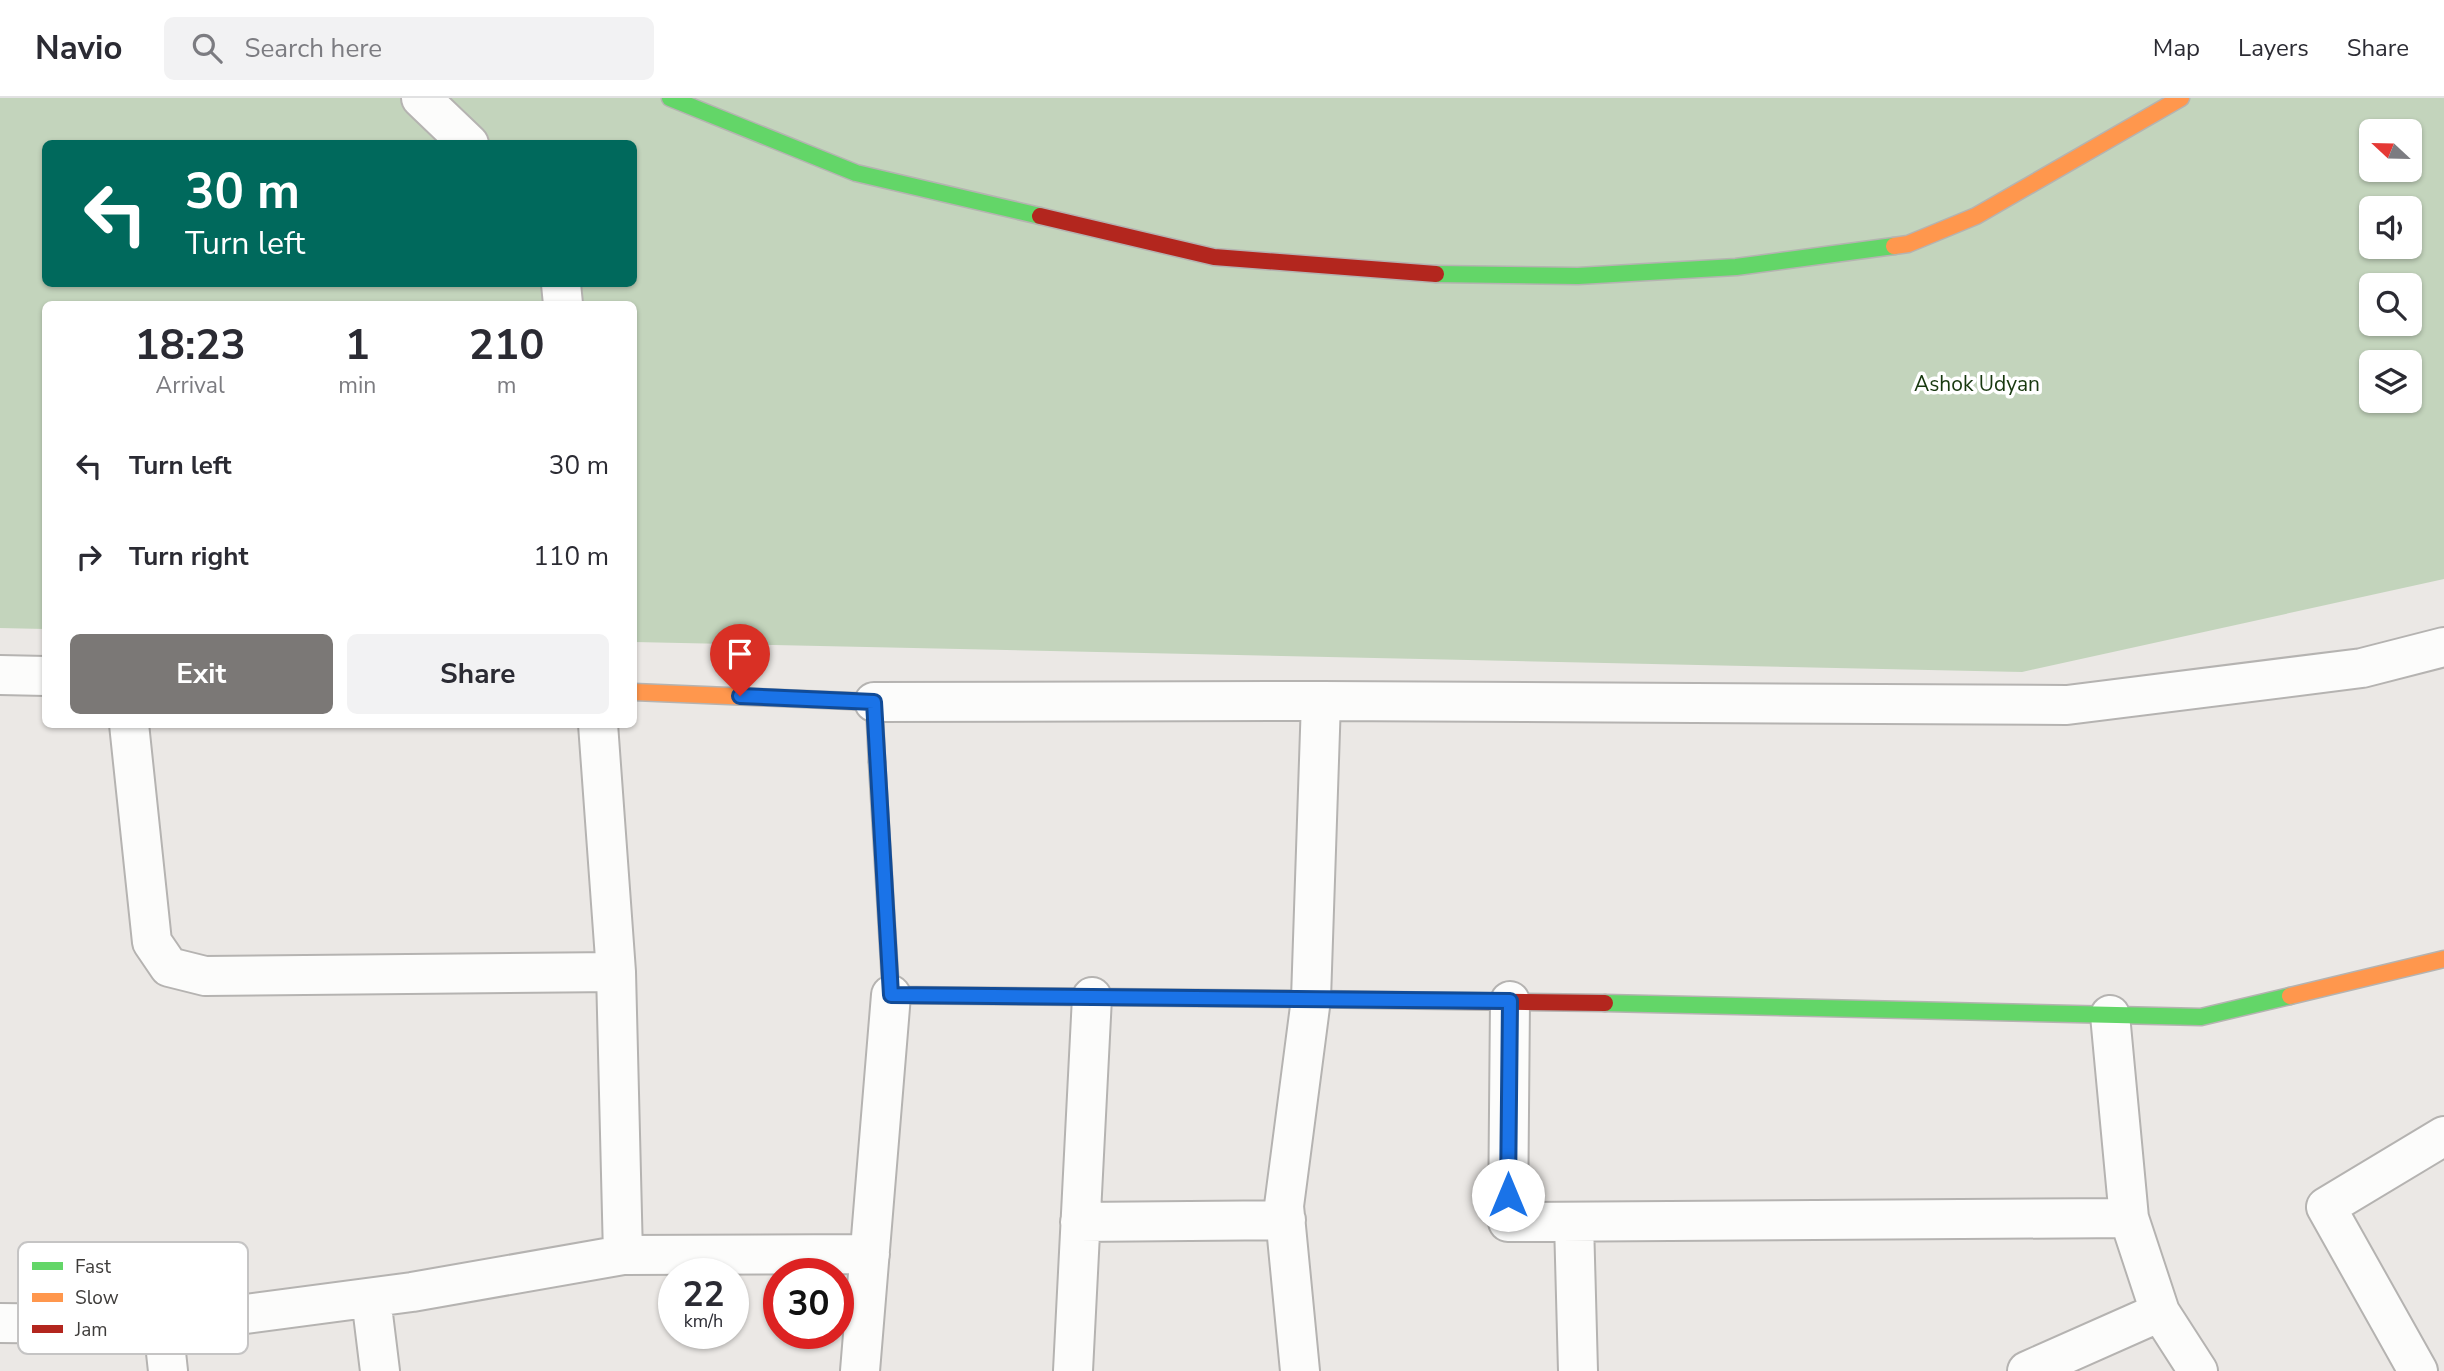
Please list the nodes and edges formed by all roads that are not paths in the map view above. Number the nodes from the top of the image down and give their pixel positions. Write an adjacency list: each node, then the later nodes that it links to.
1 (421, 98): 4 (street)
2 (670, 98): 3 (street)
3 (2181, 98)
4 (465, 140)
5 (2444, 647): 9 (street)
6 (0, 675): 7 (street)
7 (42, 676)
8 (637, 692): 10 (street)
9 (1321, 701): 10 (street); 17 (street)
10 (874, 702): 15 (street)
11 (129, 728): 14 (street)
12 (598, 728): 14 (street)
13 (2444, 959): 19 (street)
14 (615, 972): 26 (street)
15 (891, 995): 16 (street); 25 (street)
16 (1092, 997): 17 (street); 23 (street)
17 (1311, 999): 18 (street); 22 (street)
18 (1510, 1001): 19 (street); 24 (street)
19 (2110, 1015): 21 (street)
20 (2444, 1136): 39 (street)
21 (2129, 1218): 24 (street); 28 (street)
22 (1286, 1220): 23 (street); 35 (street)
23 (1080, 1222): 34 (street)
24 (1574, 1222): 36 (street)
25 (870, 1254): 26 (street); 33 (street)
26 (623, 1255): 27 (street)
27 (371, 1298): 29 (street); 32 (street)
28 (2160, 1312): 37 (street); 38 (street)
29 (248, 1314)
30 (0, 1323): 31 (street)
31 (18, 1323)
32 (380, 1371)
33 (860, 1371)
34 (1073, 1371)
35 (1300, 1371)
36 (1578, 1371)
37 (2027, 1371)
38 (2198, 1371)
39 (2418, 1371)

